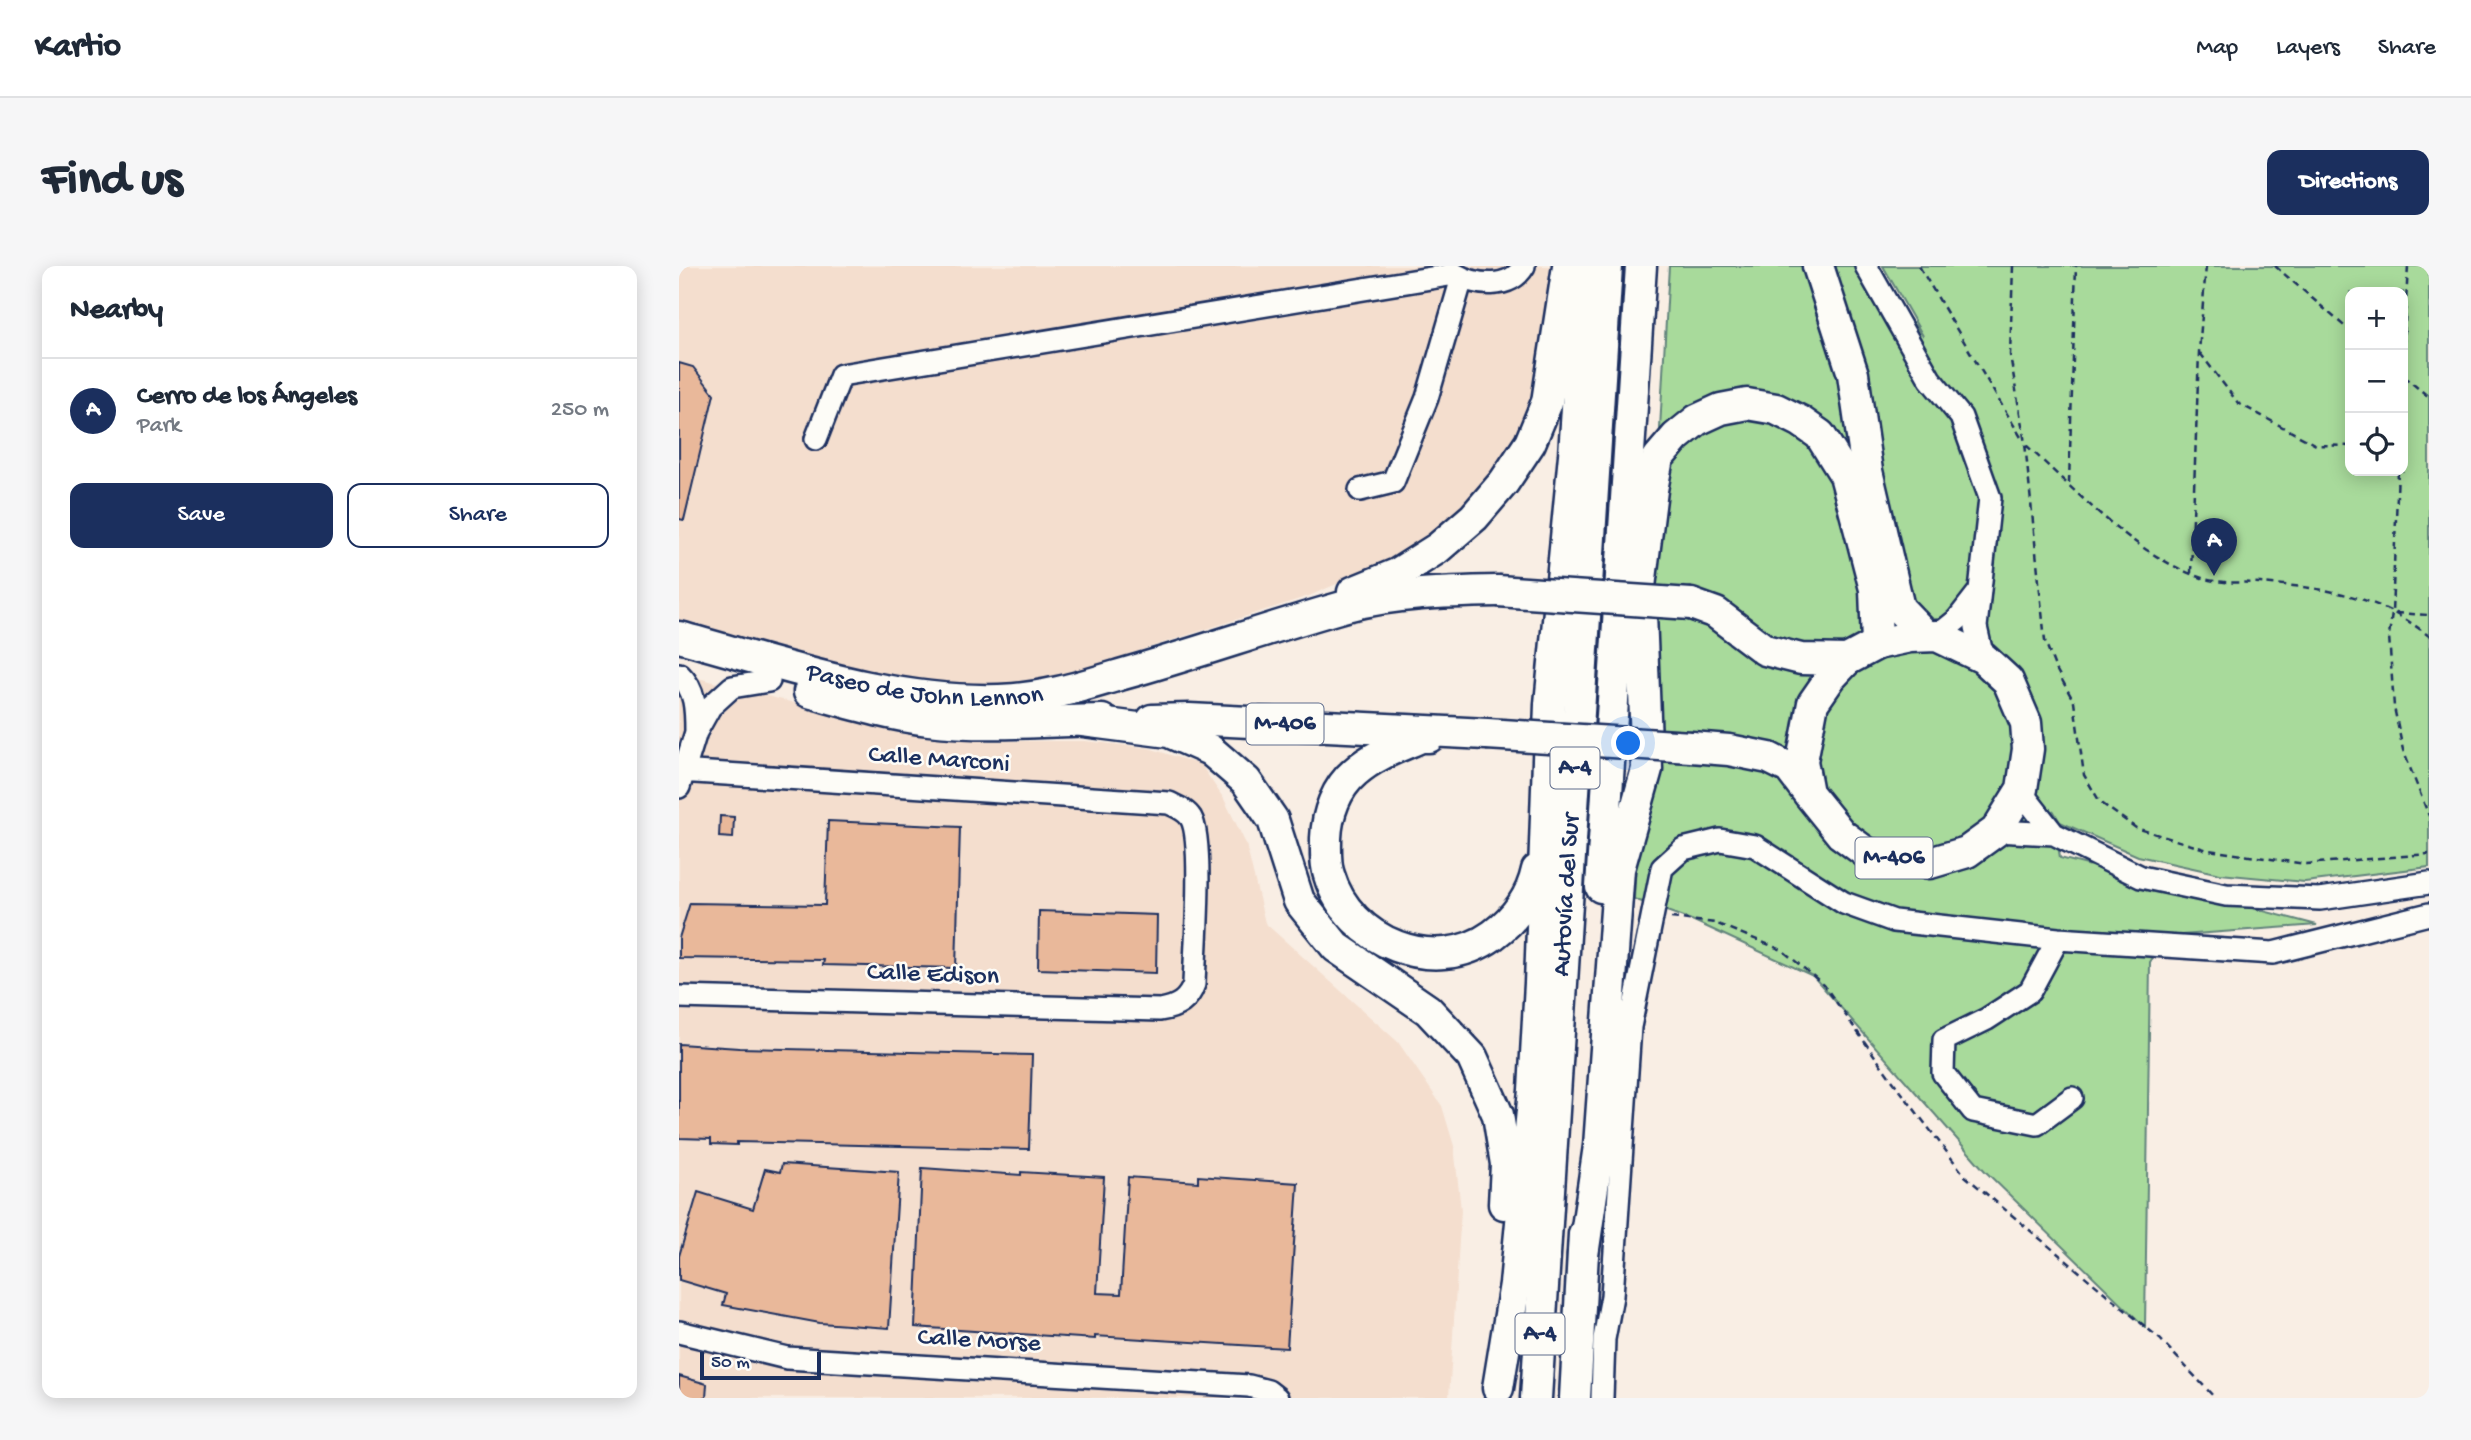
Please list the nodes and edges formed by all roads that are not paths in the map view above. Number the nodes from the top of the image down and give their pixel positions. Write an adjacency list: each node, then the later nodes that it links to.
1 (1524, 266): 8 (street)
2 (1568, 266): 18 (highway)
3 (1587, 266): 29 (highway)
4 (1608, 266): 40 (highway, Autovía del Sur / A-4)
5 (1641, 266): 36 (highway, Autovía del Sur / A-4)
6 (1818, 266): 12 (highway)
7 (1866, 266): 11 (street)
8 (1458, 273): 9 (street); 10 (street)
9 (816, 439)
10 (1360, 490)
11 (1978, 593): 12 (street); 16 (street)
12 (1932, 636): 14 (highway, M-406); 16 (highway, M-406)
13 (679, 637): 18 (highway, Paseo de John Lennon / M-406)
14 (1877, 645): 17 (highway, M-406); 36 (highway)
15 (679, 655): 20 (highway, Paseo de John Lennon / M-406)
16 (1983, 658): 25 (highway, M-406)
17 (1847, 660): 18 (highway, M-406, bridge); 26 (highway, M-406)
18 (1170, 661)
19 (679, 674): 22 (street)
20 (769, 681): 21 (highway, Paseo de John Lennon / M-406); 22 (street)
21 (1083, 721): 23 (highway, M-406); 38 (highway)
22 (696, 732): 24 (street)
23 (1487, 734): 26 (highway, M-406, bridge); 29 (highway)
24 (681, 777): 34 (street, Calle Marconi)
25 (2022, 789): 27 (highway, M-406); 28 (street)
26 (1808, 793): 27 (highway, M-406)
27 (1996, 831): 28 (street)
28 (2054, 834): 30 (street)
29 (1544, 839): 38 (highway)
30 (2429, 883)
31 (2429, 914): 32 (street)
32 (2058, 939): 35 (street); 42 (street)
33 (679, 997): 34 (street, Calle Edison)
34 (1184, 1001)
35 (2072, 1098)
36 (1583, 1255): 41 (highway, Autovía del Sur / A-4)
37 (679, 1332): 39 (street, Calle Morse)
38 (1498, 1393)
39 (1277, 1398)
40 (1536, 1398)
41 (1576, 1398)
42 (1602, 1398)

